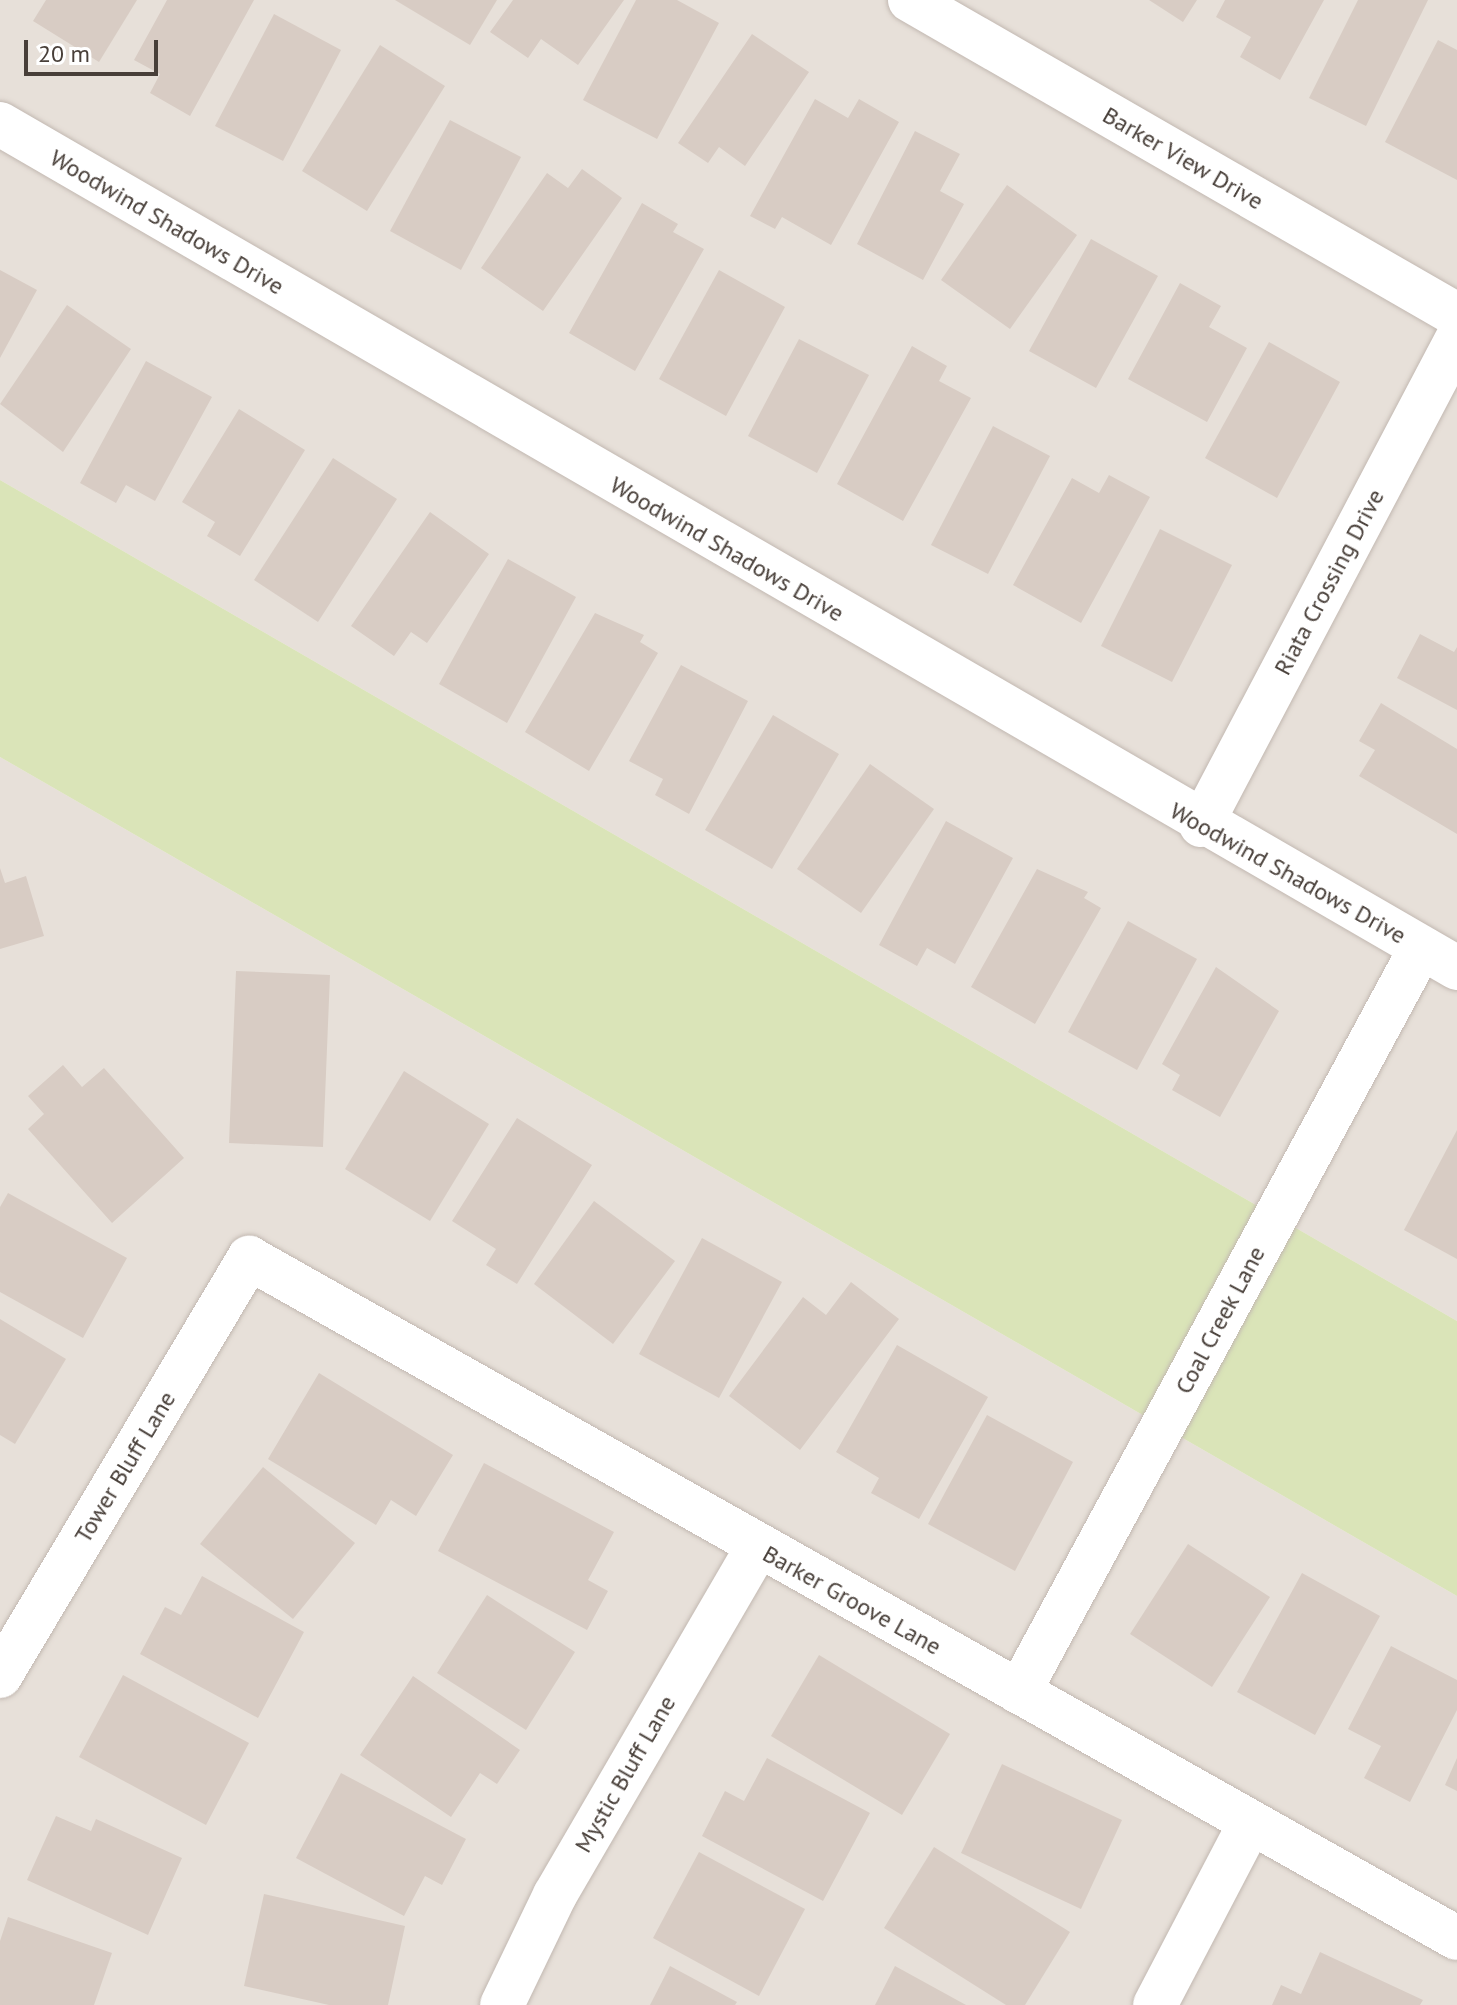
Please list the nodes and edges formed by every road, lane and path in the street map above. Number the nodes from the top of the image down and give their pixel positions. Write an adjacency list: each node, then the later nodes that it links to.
1 (910, 0): 3 (street, Barker View Drive)
2 (0, 124): 5 (street, Woodwind Shadows Drive)
3 (1457, 315)
4 (1457, 339): 5 (street, Riata Crossing Drive)
5 (1201, 825): 6 (street, Woodwind Shadows Drive)
6 (1439, 958): 10 (street, Coal Creek Lane)
7 (249, 1258): 8 (street, Barker Groove Lane); 9 (street, Tower Bluff Lane)
8 (757, 1548): 10 (street, Barker Groove Lane); 13 (street, Mystic Bluff Lane)
9 (0, 1676)
10 (1019, 1692): 11 (street, Barker Groove Lane)
11 (1250, 1823): 12 (street, Barker Groove Lane); 14 (street)
12 (1457, 1938)
13 (502, 2005)
14 (1155, 2005)

